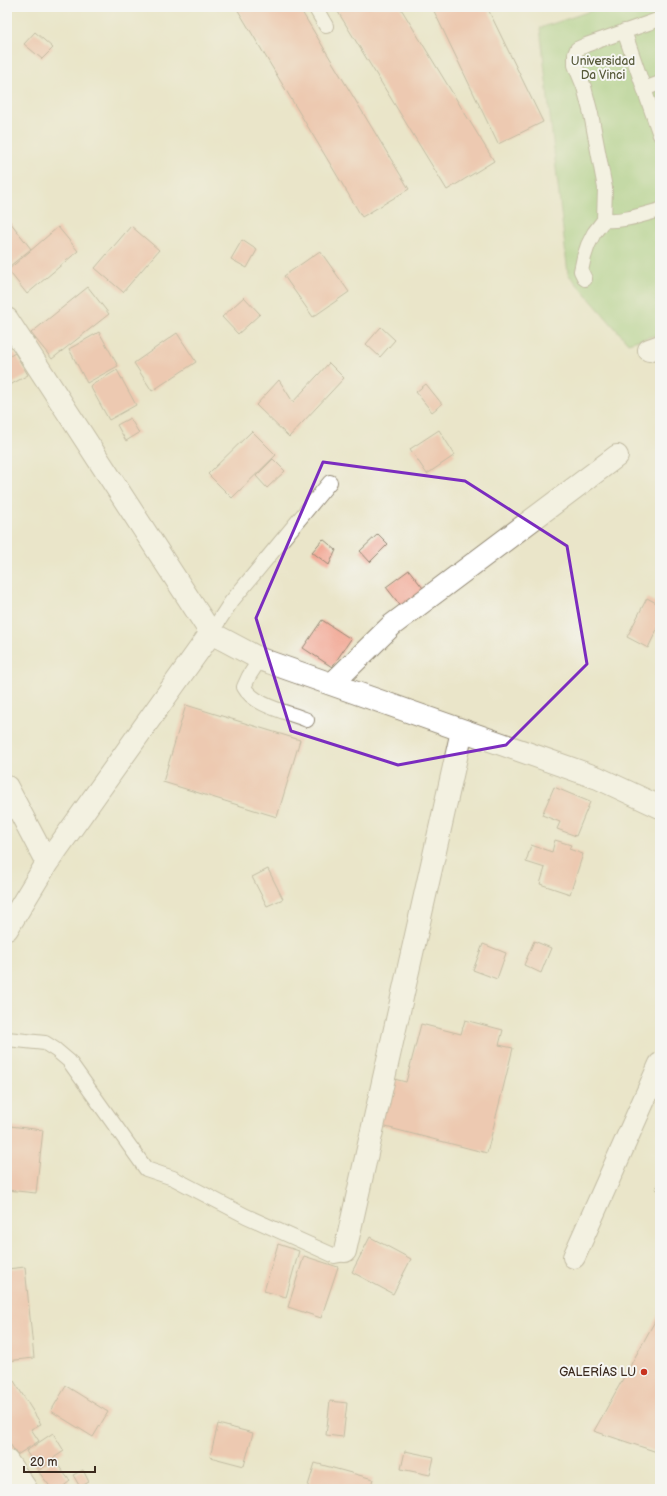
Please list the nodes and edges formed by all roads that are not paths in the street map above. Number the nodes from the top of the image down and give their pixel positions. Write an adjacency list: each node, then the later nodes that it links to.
1 (315, 7): 3 (lane)
2 (660, 19): 4 (lane)
3 (326, 26)
4 (624, 31): 6 (lane); 9 (lane)
5 (660, 83): 6 (lane)
6 (644, 89): 7 (lane)
7 (660, 136)
8 (660, 210): 9 (lane)
9 (604, 220): 10 (lane)
10 (585, 279)
11 (7, 319): 14 (street)
12 (617, 456): 16 (street)
13 (330, 482): 14 (lane)
14 (211, 633): 15 (street); 21 (street)
15 (260, 659): 16 (street); 17 (lane)
16 (332, 684): 18 (street)
17 (307, 720)
18 (462, 731): 20 (street); 25 (street)
19 (7, 787): 21 (street)
20 (660, 807)
21 (47, 863): 22 (street)
22 (7, 929)
23 (7, 1039): 25 (lane)
24 (660, 1064): 26 (street)
25 (345, 1251)
26 (574, 1257)
27 (7, 1461): 28 (street)
28 (26, 1489)

